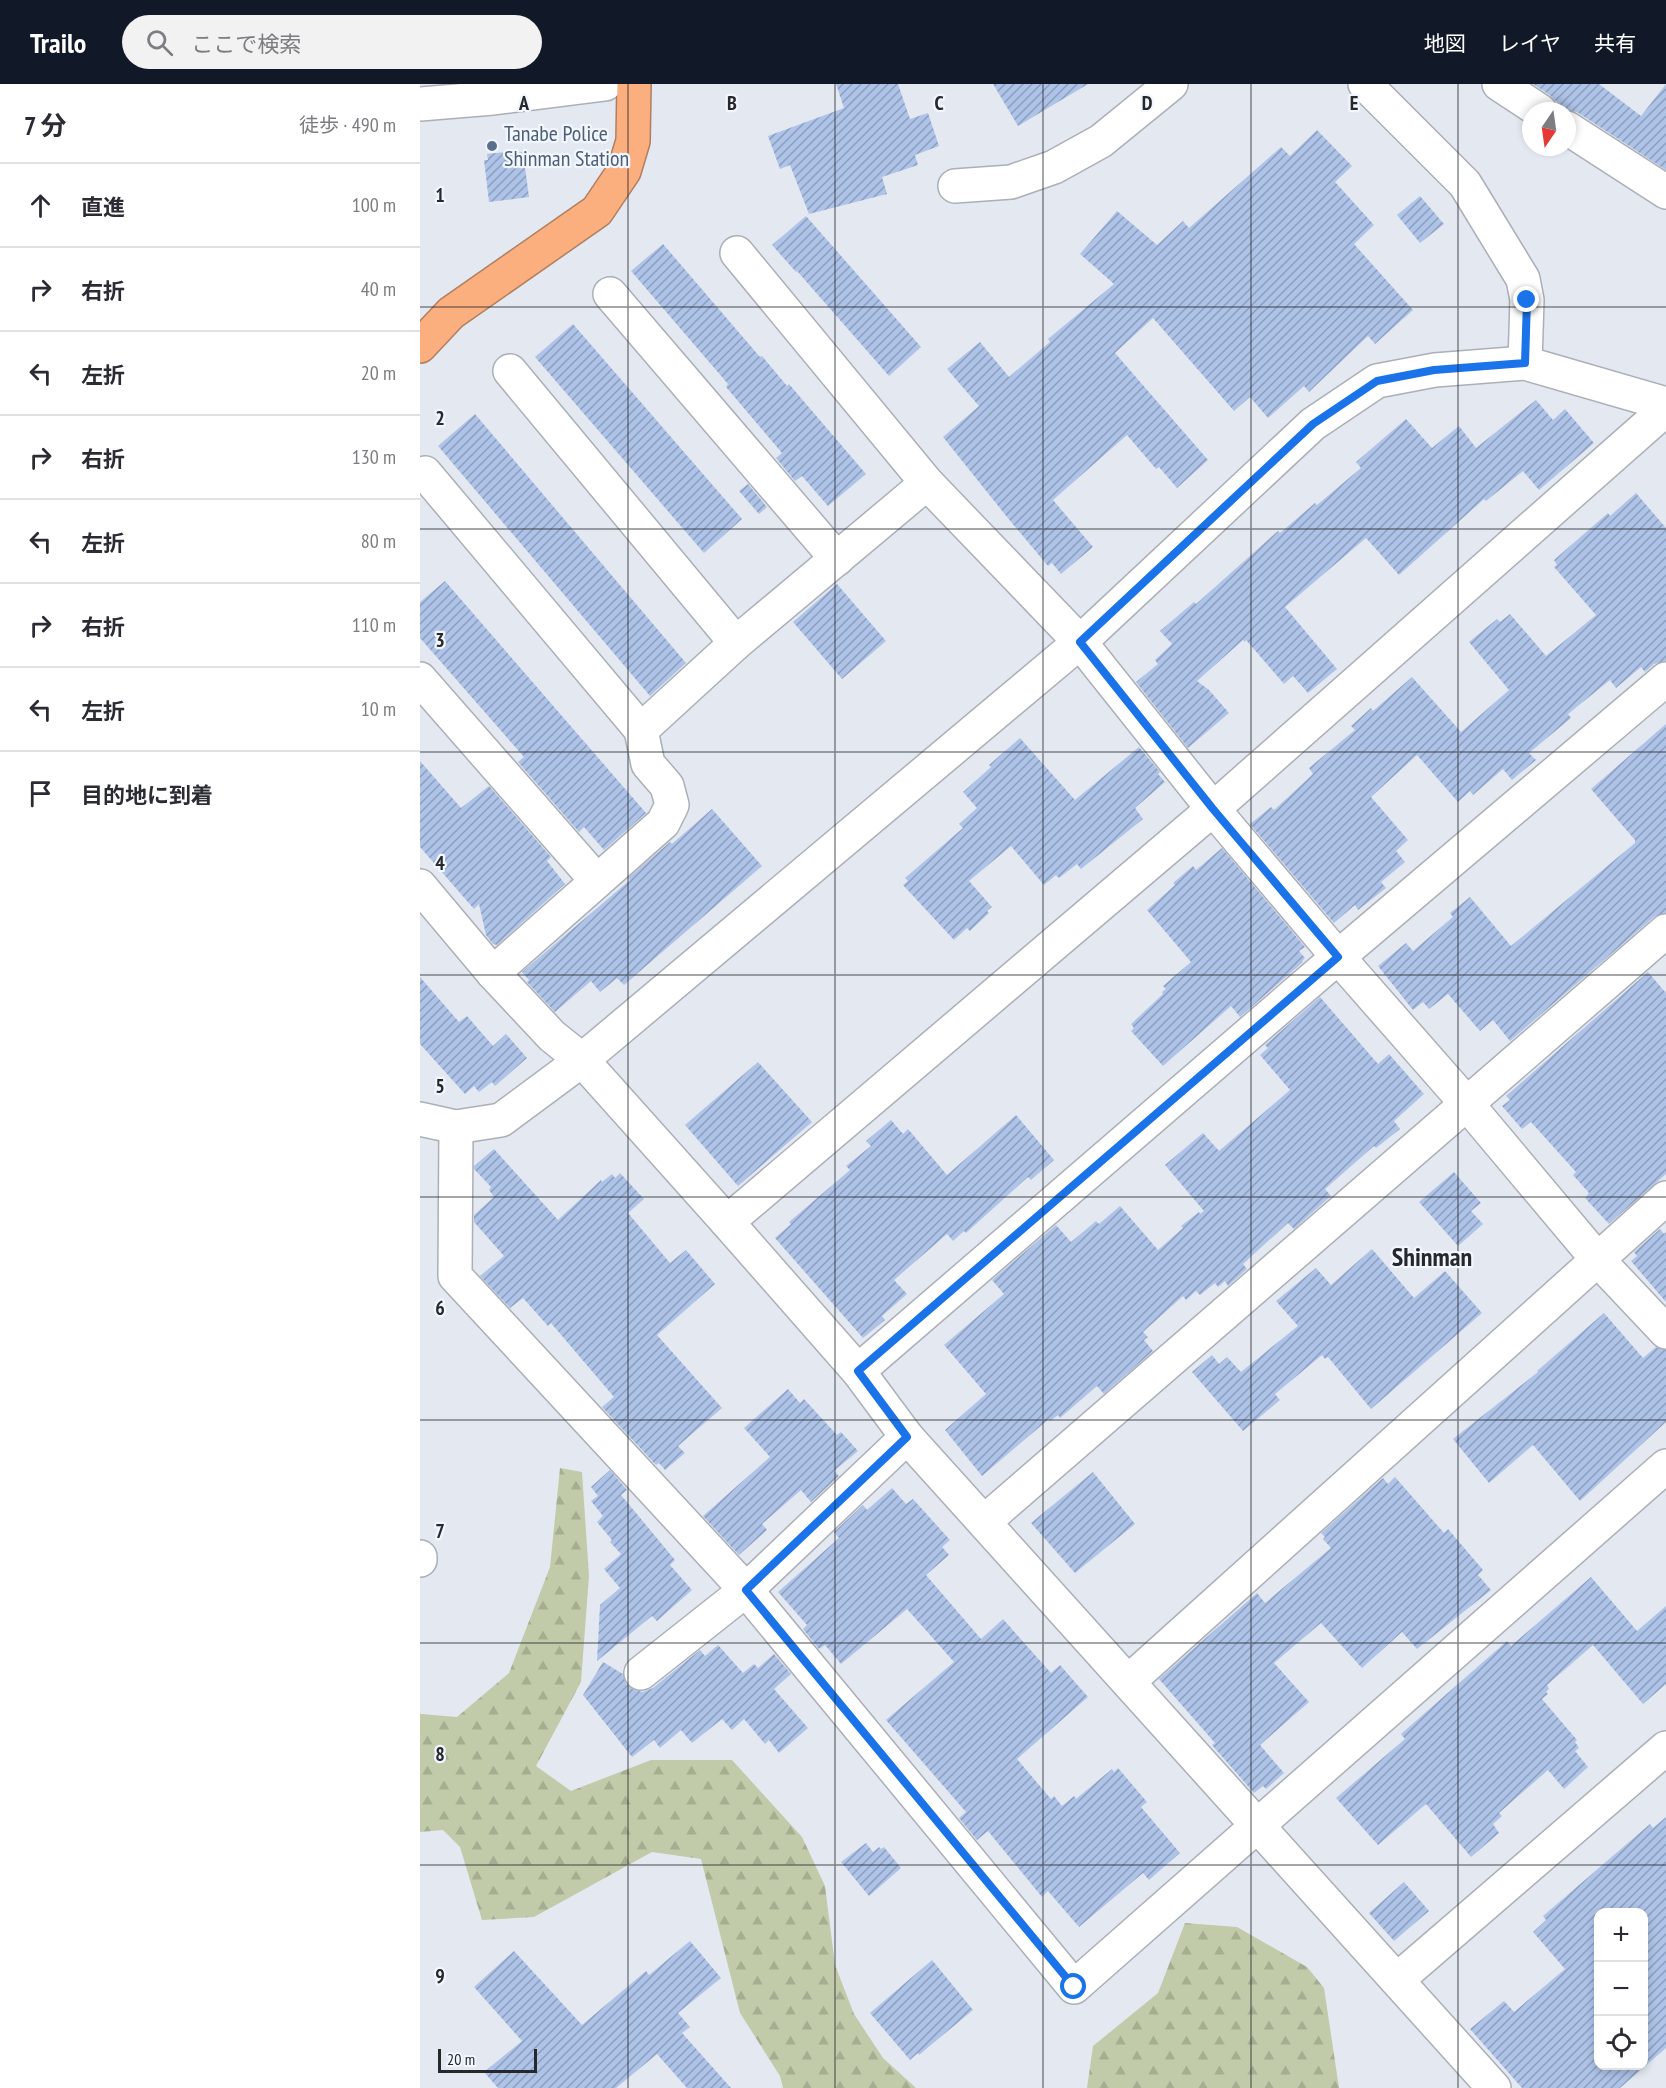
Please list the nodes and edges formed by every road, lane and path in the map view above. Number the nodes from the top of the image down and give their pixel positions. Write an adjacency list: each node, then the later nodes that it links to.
1 (605, 84): 7 (street)
2 (634, 84): 13 (highway)
3 (1171, 84): 9 (street)
4 (1365, 84): 16 (street)
5 (1504, 85): 6 (street)
6 (1528, 102)
7 (420, 104)
8 (1576, 134): 10 (street)
9 (955, 186)
10 (1666, 192)
11 (737, 254): 21 (street)
12 (610, 294): 22 (street)
13 (451, 313): 14 (highway); 15 (highway)
14 (420, 320)
15 (420, 346)
16 (1525, 363): 18 (street); 23 (street)
17 (510, 370): 24 (street)
18 (1666, 404)
19 (1666, 409): 28 (street)
20 (425, 473): 27 (street)
21 (927, 483): 22 (street); 23 (street)
22 (837, 559): 24 (street)
23 (1080, 642): 28 (street); 34 (street)
24 (735, 643): 27 (street)
25 (420, 679): 29 (street)
26 (1666, 679): 32 (street)
27 (641, 730): 29 (street)
28 (1213, 809): 32 (street); 39 (street)
29 (597, 881): 33 (street)
30 (420, 886): 33 (street)
31 (1666, 931): 35 (street)
32 (1338, 957): 35 (street); 42 (street)
33 (493, 973): 34 (street)
34 (582, 1060): 37 (street); 39 (street)
35 (1467, 1104): 40 (street); 45 (street)
36 (420, 1119): 37 (street)
37 (456, 1127): 46 (street)
38 (1666, 1198): 40 (street)
39 (728, 1222): 42 (street)
40 (1598, 1260): 41 (street); 48 (street)
41 (1666, 1332)
42 (858, 1371): 43 (street)
43 (907, 1437): 45 (street); 46 (street)
44 (1666, 1466): 50 (street)
45 (984, 1522): 48 (street)
46 (746, 1590): 47 (street); 50 (street)
47 (641, 1674)
48 (1128, 1682): 50 (street)
49 (1666, 1748): 51 (street)
50 (1258, 1826): 51 (street)
51 (1397, 1980): 52 (street)
52 (1494, 2088)

